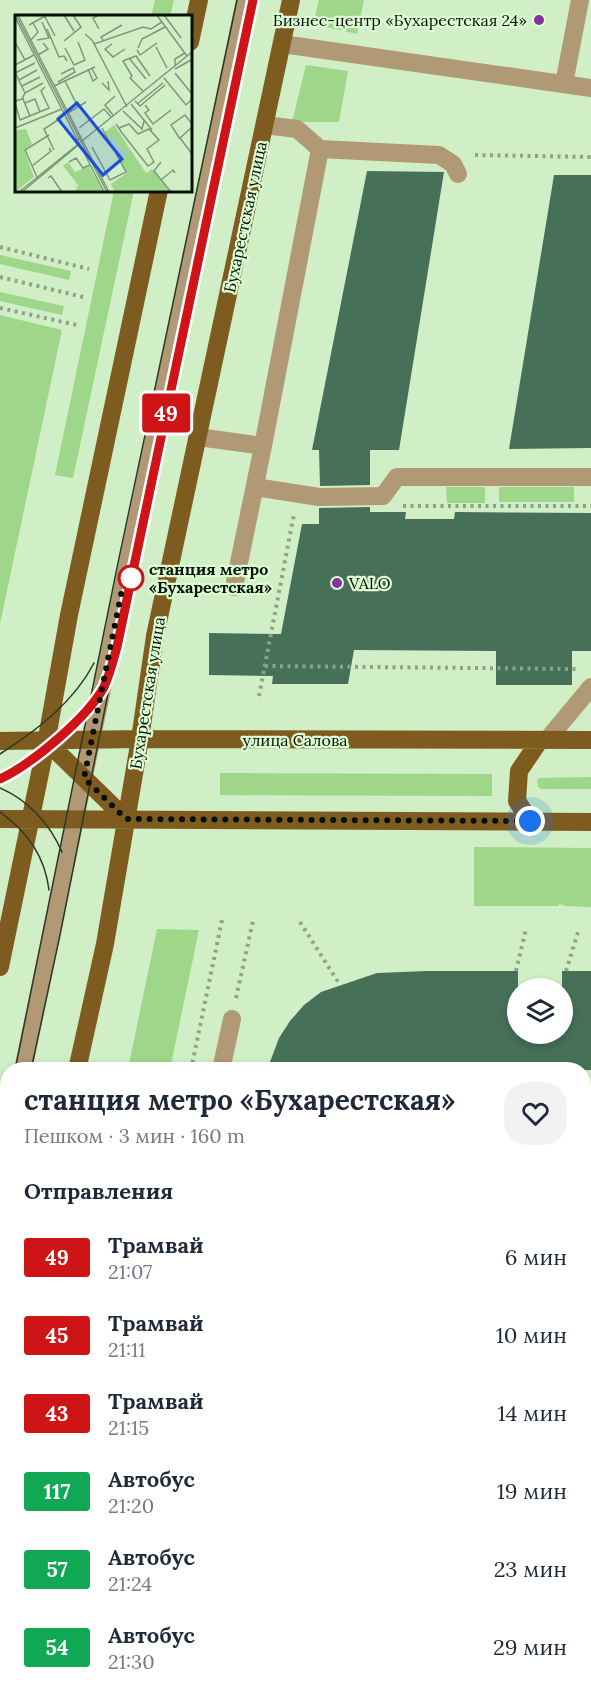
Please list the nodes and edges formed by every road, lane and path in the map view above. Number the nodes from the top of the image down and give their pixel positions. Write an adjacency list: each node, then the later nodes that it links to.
1 (199, 0): 5 (main road)
2 (245, 0): 36 (lane)
3 (291, 0): 6 (main road, Бухарестская улица)
4 (580, 0): 7 (lane)
5 (192, 33)
6 (282, 44): 7 (lane); 9 (main road, Бухарестская улица)
7 (564, 84): 8 (lane)
8 (591, 88)
9 (265, 125): 10 (lane); 21 (main road, Бухарестская улица)
10 (320, 149): 11 (lane); 22 (lane)
11 (439, 155): 12 (path); 13 (lane)
12 (591, 157)
13 (458, 174)
14 (159, 192): 40 (main road)
15 (0, 247): 16 (path)
16 (89, 269)
17 (0, 277): 18 (path)
18 (83, 297)
19 (0, 308): 20 (path)
20 (76, 325)
21 (198, 436): 22 (lane); 35 (main road, Бухарестская улица)
22 (263, 446): 24 (lane)
23 (591, 477): 24 (lane)
24 (255, 487): 30 (lane)
25 (398, 506): 26 (path)
26 (534, 506): 27 (path); 28 (path)
27 (591, 506)
28 (534, 513)
29 (294, 514): 31 (path)
30 (234, 587)
31 (265, 666): 32 (path); 34 (path)
32 (579, 669)
33 (591, 687): 37 (lane)
34 (259, 696)
35 (140, 739): 36 (main road, улица Салова); 37 (main road, улица Салова); 45 (main road, Бухарестская улица)
36 (91, 740): 40 (main road, улица Салова); 41 (lane)
37 (543, 740): 38 (main road, улица Салова); 46 (main road)
38 (591, 740)
39 (0, 741): 40 (main road, улица Салова)
40 (46, 741): 41 (main road); 43 (main road)
41 (84, 778): 44 (lane); 45 (main road)
42 (0, 819): 43 (main road)
43 (30, 819): 44 (main road); 53 (main road)
44 (75, 819): 45 (main road); 58 (lane)
45 (126, 819): 46 (main road); 59 (main road, Бухарестская улица)
46 (530, 821): 47 (main road)
47 (591, 822)
48 (222, 920): 60 (path)
49 (253, 921): 57 (path)
50 (300, 922): 56 (path)
51 (526, 928): 54 (path)
52 (579, 929): 55 (path)
53 (0, 967)
54 (516, 971)
55 (566, 971)
56 (340, 985)
57 (232, 1019): 61 (lane)
58 (25, 1062)
59 (80, 1062)
60 (193, 1062)
61 (223, 1062)

